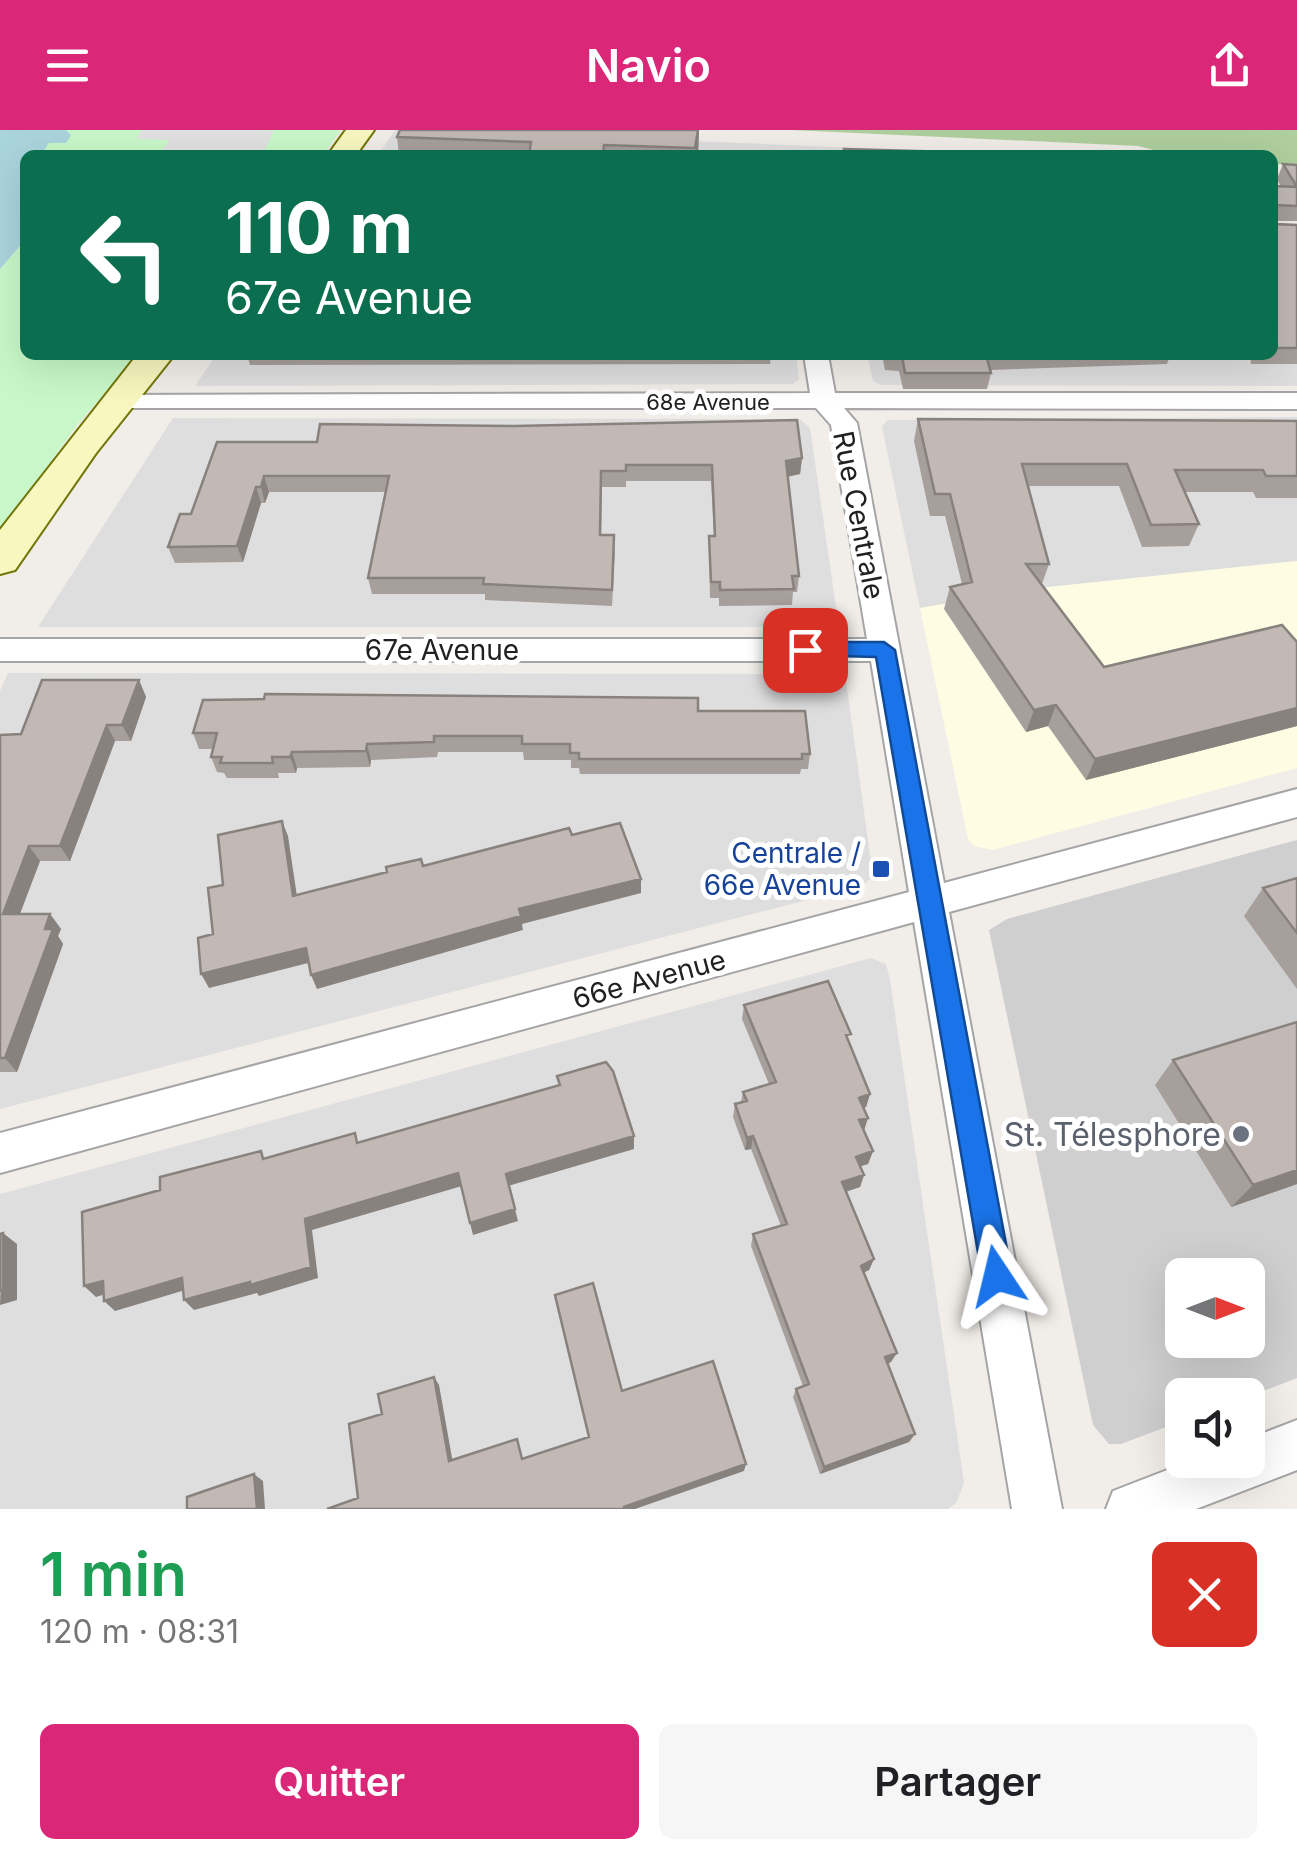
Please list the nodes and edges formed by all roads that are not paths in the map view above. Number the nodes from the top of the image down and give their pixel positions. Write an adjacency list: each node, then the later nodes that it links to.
1 (152, 360): 3 (main road)
2 (817, 360): 4 (street, Rue Centrale)
3 (119, 400): 4 (street, 68e Avenue); 6 (main road)
4 (824, 402): 5 (street, 68e Avenue); 8 (street, Rue Centrale)
5 (1297, 402)
6 (0, 560)
7 (0, 650): 8 (street, 67e Avenue)
8 (884, 650): 10 (street, Rue Centrale)
9 (1297, 802): 10 (street, 66e Avenue)
10 (930, 903): 11 (street, 66e Avenue); 13 (street, Rue Centrale)
11 (0, 1153)
12 (1297, 1445): 14 (street)
13 (1038, 1509)
14 (1131, 1509)

